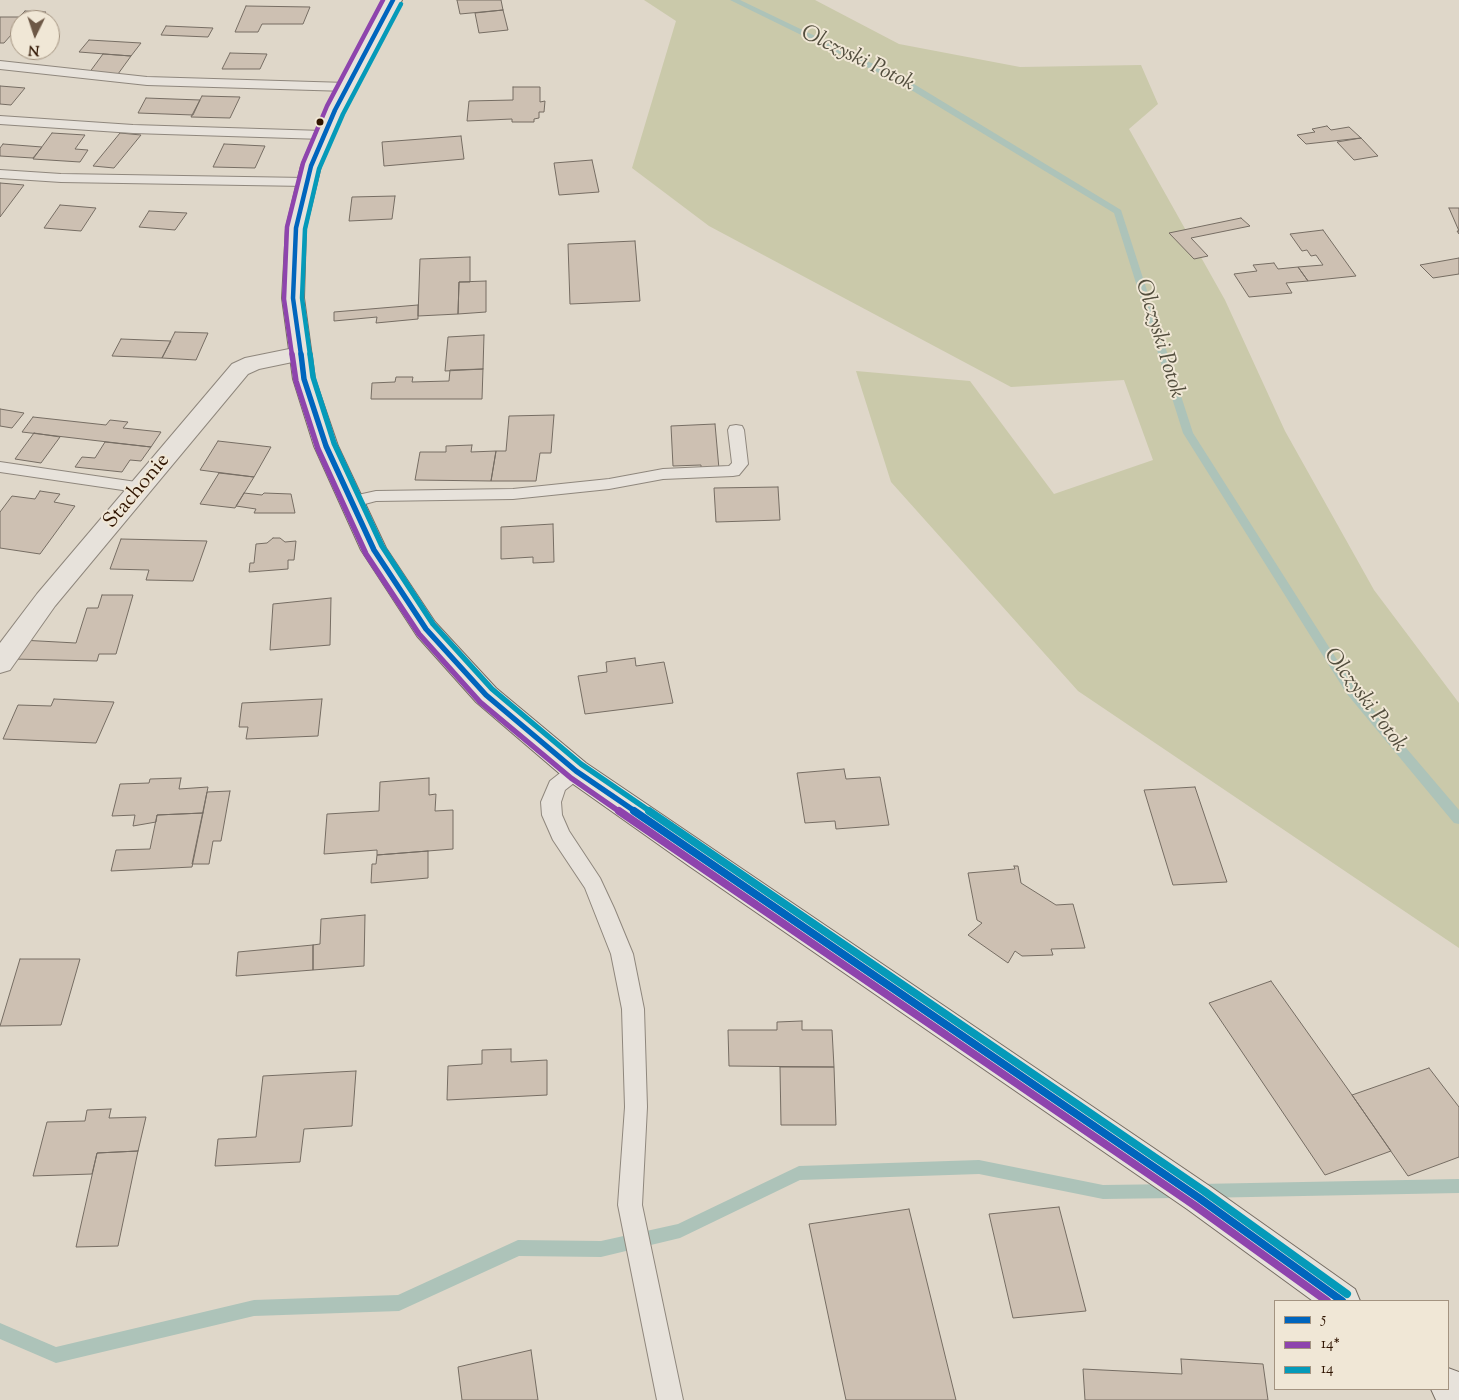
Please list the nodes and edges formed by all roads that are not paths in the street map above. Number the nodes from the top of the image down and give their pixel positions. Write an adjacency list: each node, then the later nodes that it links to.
1 (393, 0): 3 (street)
2 (0, 65): 3 (lane)
3 (347, 87): 5 (street)
4 (0, 120): 5 (lane)
5 (323, 135): 7 (street)
6 (0, 174): 7 (lane)
7 (306, 182): 8 (street)
8 (299, 354): 11 (street, Stachonie); 12 (street)
9 (736, 430): 12 (lane)
10 (0, 467): 11 (lane)
11 (143, 488): 13 (street, Stachonie)
12 (350, 502): 14 (street)
13 (0, 664)
14 (576, 771): 15 (street); 18 (lane)
15 (1341, 1300)
16 (1449, 1387): 17 (street)
17 (1459, 1395)
18 (670, 1400)

